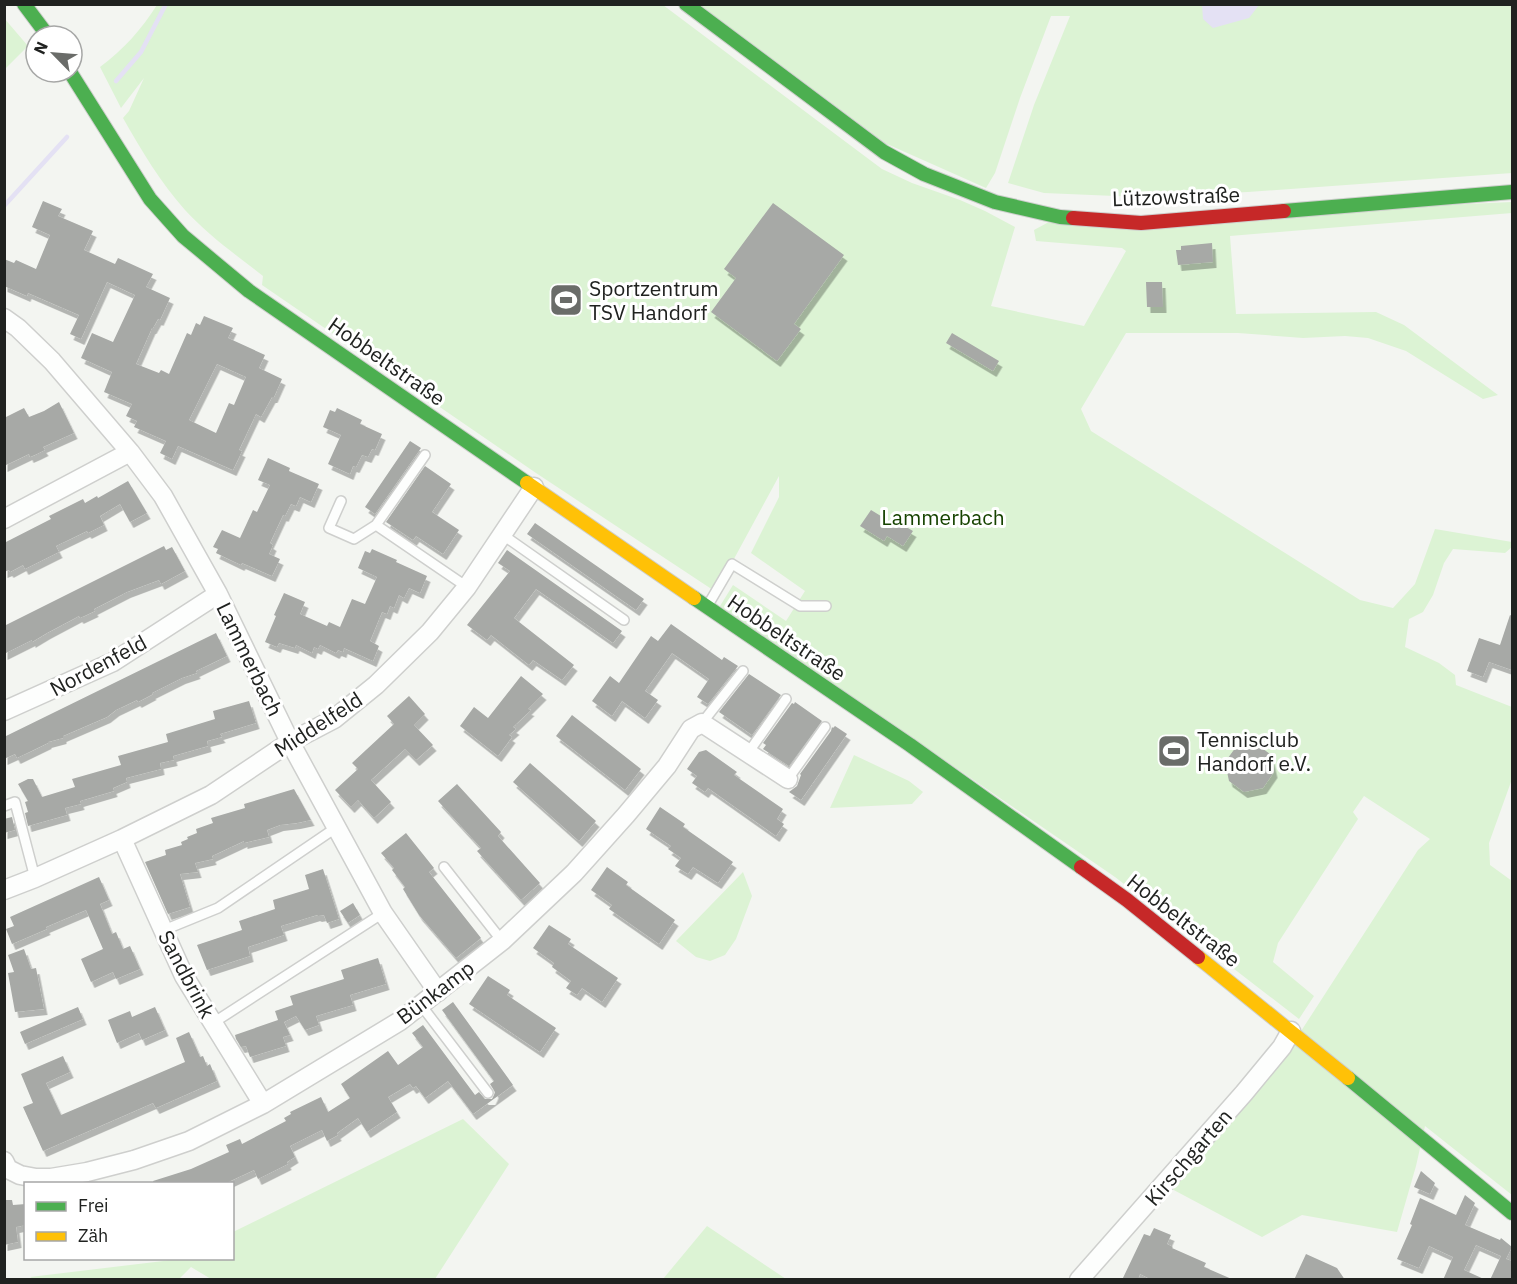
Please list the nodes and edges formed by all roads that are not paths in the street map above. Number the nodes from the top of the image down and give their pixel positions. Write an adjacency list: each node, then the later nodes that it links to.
1 (24, 4): 3 (street)
2 (686, 4): 5 (street, Lützowstraße)
3 (39, 24)
4 (78, 84): 9 (street, Hobbeltstraße)
5 (1512, 192)
6 (4, 318): 7 (street, Lammerbach)
7 (130, 452): 11 (street); 15 (street, Lammerbach)
8 (425, 455): 12 (lane)
9 (534, 487): 13 (street, Middelfeld); 17 (street, Hobbeltstraße)
10 (341, 501): 12 (lane)
11 (4, 519)
12 (376, 525): 14 (lane)
13 (503, 535): 14 (street, Middelfeld); 18 (lane)
14 (467, 587): 24 (street, Middelfeld)
15 (218, 594): 21 (street, Nordenfeld); 24 (street, Lammerbach)
16 (826, 606): 17 (lane)
17 (707, 607): 39 (street, Hobbeltstraße)
18 (624, 620)
19 (743, 670): 22 (lane)
20 (786, 699): 25 (lane)
21 (4, 711)
22 (702, 723): 25 (street); 35 (street, Bünkamp)
23 (825, 727): 26 (lane)
24 (290, 742): 28 (street, Lammerbach); 29 (street, Middelfeld)
25 (747, 753): 26 (street)
26 (788, 779)
27 (4, 806): 31 (lane)
28 (337, 827): 33 (street, Lammerbach); 34 (lane)
29 (122, 839): 31 (street, Middelfeld); 34 (street, Sandbrink)
30 (444, 867): 35 (lane)
31 (35, 878): 32 (street, Middelfeld)
32 (4, 890)
33 (382, 913): 36 (street, Lammerbach); 38 (lane)
34 (164, 930): 38 (street, Sandbrink)
35 (502, 941): 36 (street, Bünkamp)
36 (438, 992): 37 (street, Bünkamp)
37 (421, 1005): 40 (lane); 41 (street, Bünkamp)
38 (213, 1023): 41 (street, Sandbrink)
39 (1292, 1032): 43 (street, Hobbeltstraße); 44 (street, Kirschgarten)
40 (488, 1093)
41 (263, 1104): 42 (street, Bünkamp)
42 (4, 1161)
43 (1512, 1213)
44 (1079, 1280)

